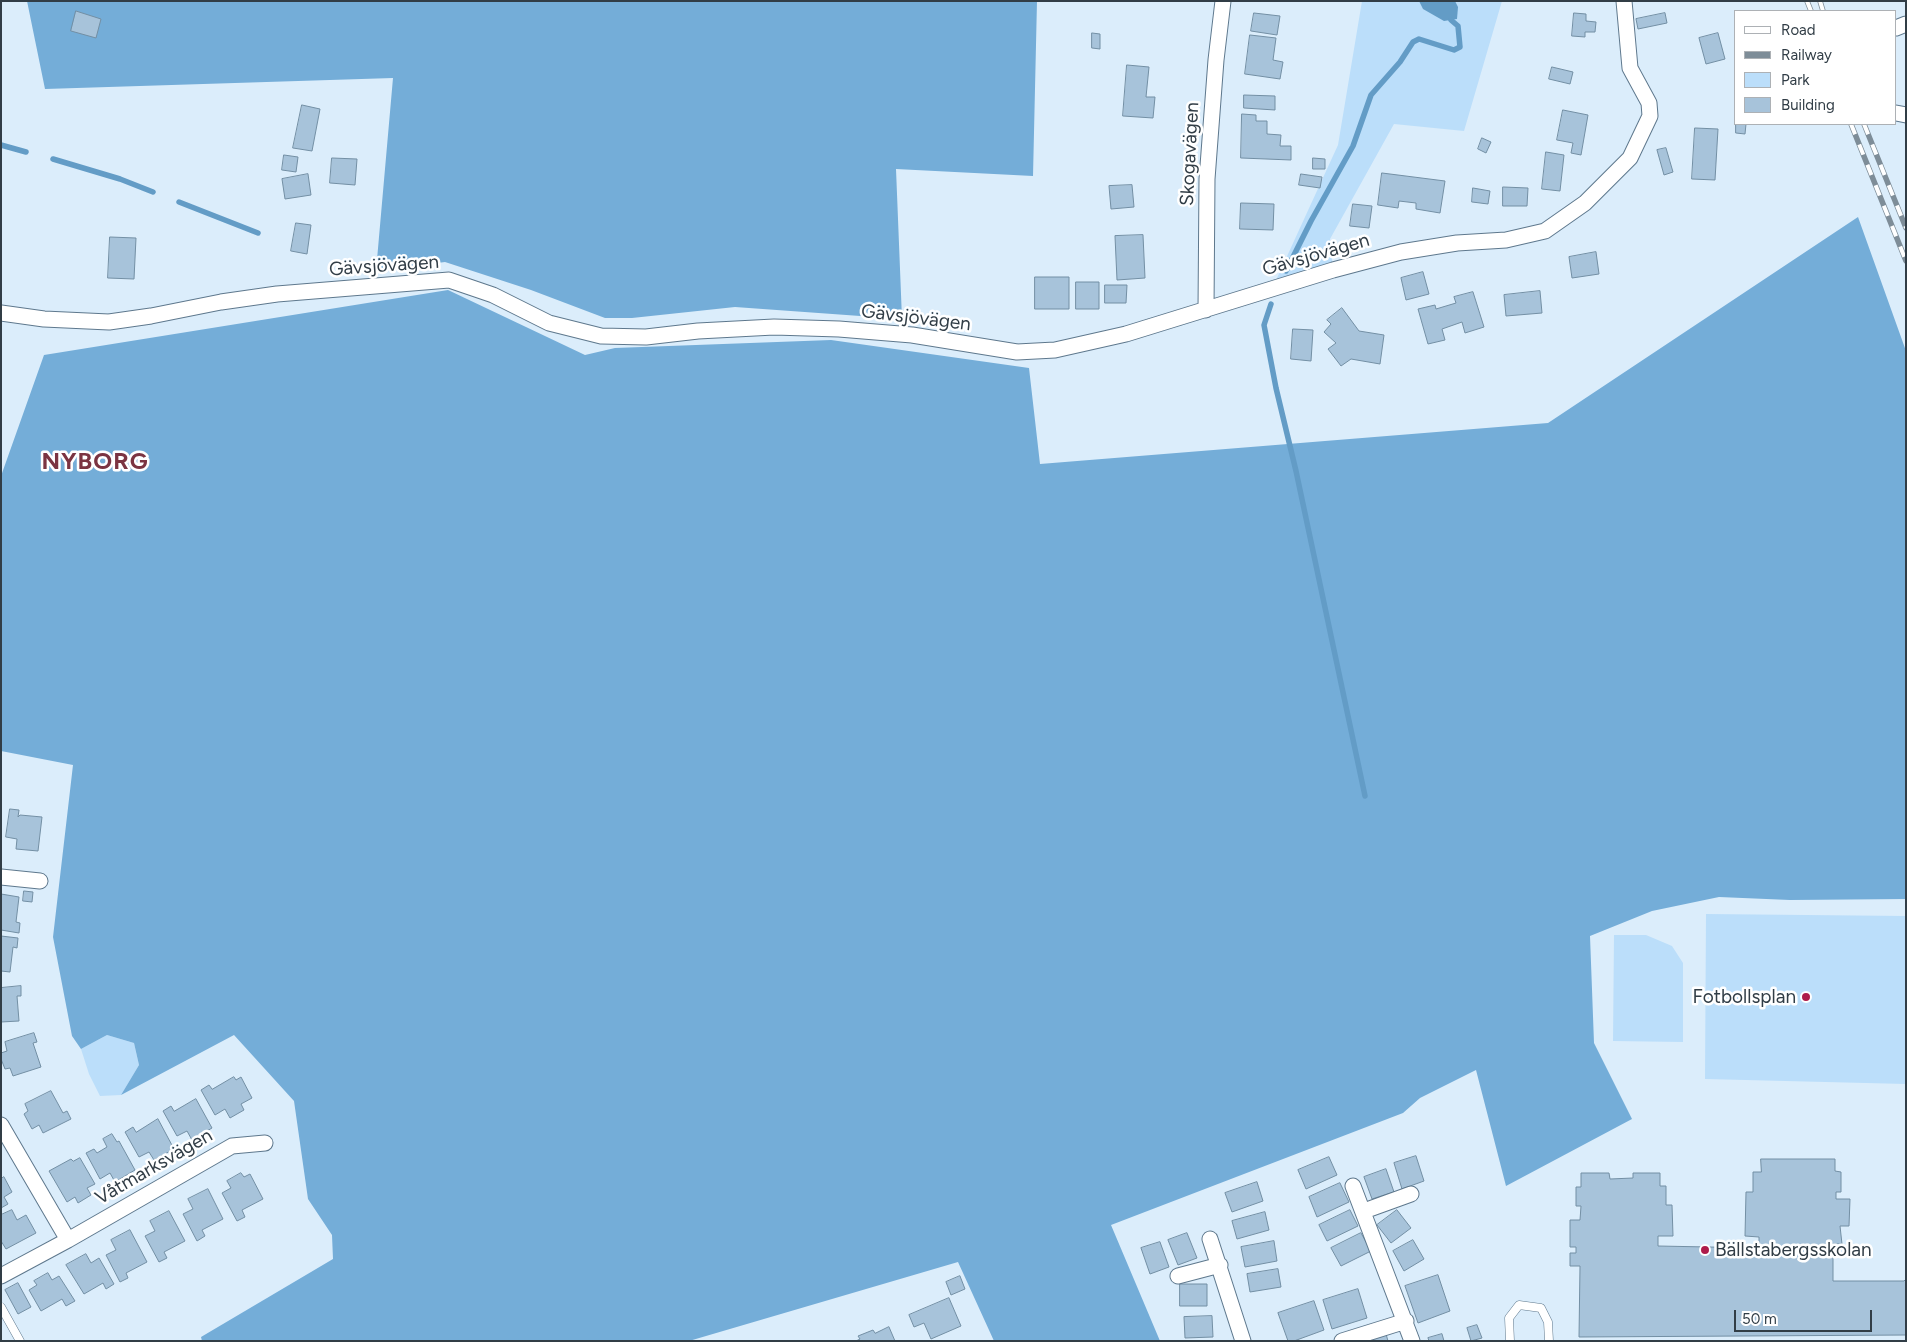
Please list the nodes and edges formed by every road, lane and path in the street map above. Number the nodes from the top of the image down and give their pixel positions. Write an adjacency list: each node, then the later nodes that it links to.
1 (1223, 1): 3 (street, Skogavägen)
2 (1624, 1): 3 (street, Gävsjövägen)
3 (1206, 310): 4 (street, Gävsjövägen)
4 (1, 313)
5 (1, 877): 6 (street)
6 (40, 881)
7 (1, 1125): 13 (street)
8 (265, 1142): 13 (street, Våtmarksvägen)
9 (1353, 1186): 11 (street)
10 (1411, 1194): 11 (street)
11 (1364, 1211): 18 (street)
12 (1210, 1239): 14 (street)
13 (68, 1240): 15 (street, Våtmarksvägen)
14 (1220, 1265): 16 (street); 20 (street)
15 (1, 1276)
16 (1178, 1276)
17 (1, 1307): 19 (lane)
18 (1406, 1321): 21 (street); 22 (street)
19 (20, 1341)
20 (1243, 1341)
21 (1342, 1341)
22 (1412, 1341)
23 (1510, 1341): 24 (lane)
24 (1549, 1341)

